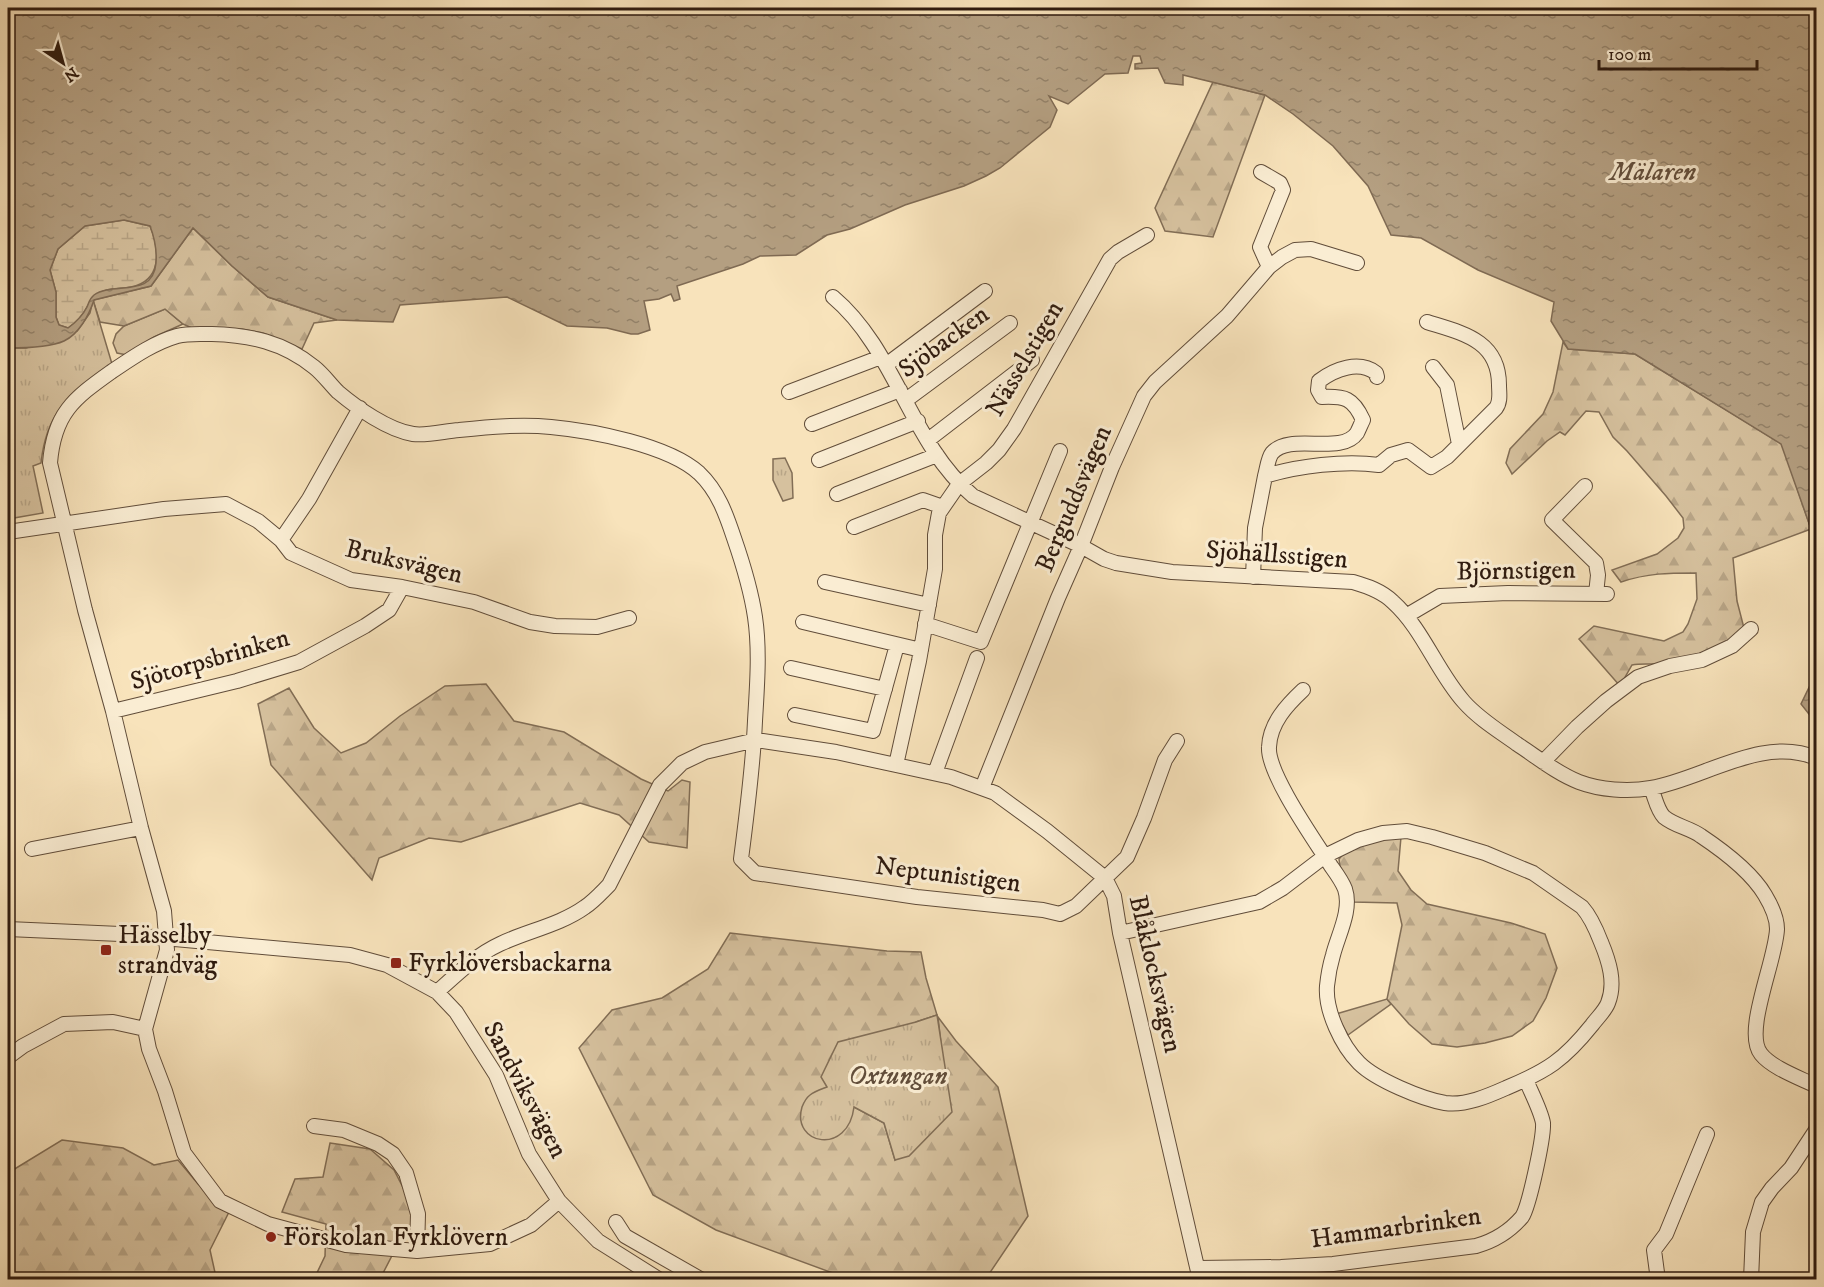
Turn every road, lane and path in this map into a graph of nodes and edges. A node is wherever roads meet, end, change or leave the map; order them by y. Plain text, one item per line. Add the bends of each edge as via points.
1 (1261, 172) dead end
2 (1147, 235) dead end
3 (1357, 263) dead end
4 (1269, 267) junction
5 (985, 291) dead end
6 (833, 297) dead end
7 (1427, 322) dead end
8 (1010, 323) dead end
9 (1032, 360) dead end
10 (884, 361) junction
11 (1433, 367) dead end
12 (1377, 378) dead end
13 (789, 392) dead end
14 (903, 395) junction
15 (360, 408) junction
16 (918, 422) junction
17 (812, 424) dead end
18 (928, 440) junction
19 (1459, 444) junction
20 (1060, 451) dead end
21 (937, 455) junction
22 (819, 460) dead end
23 (1265, 476) junction
24 (959, 484) junction
25 (1585, 486) dead end
26 (837, 494) dead end
27 (943, 507) junction
28 (65, 523) junction
29 (1031, 523) junction
30 (854, 527) dead end
31 (8, 532) edge
32 (281, 540) junction
33 (1081, 546) junction
34 (1253, 577) junction
35 (825, 582) dead end
36 (402, 587) junction
37 (929, 605) junction
38 (1406, 616) junction
39 (629, 618) dead end
40 (803, 622) dead end
41 (925, 624) junction
42 (1751, 628) dead end
43 (897, 645) junction
44 (921, 651) junction
45 (977, 658) dead end
46 (791, 668) dead end
47 (885, 689) junction
48 (1303, 690) dead end
49 (114, 711) junction
50 (795, 715) dead end
51 (756, 740) junction
52 (1177, 741) dead end
53 (1816, 759) edge
54 (1543, 762) junction
55 (896, 765) junction
56 (935, 773) junction
57 (982, 788) junction
58 (1651, 788) junction
59 (141, 828) junction
60 (32, 849) dead end
61 (1325, 856) junction
62 (1104, 878) junction
63 (8, 929) edge
64 (1120, 933) junction
65 (167, 940) junction
66 (437, 992) junction
67 (145, 1029) junction
68 (8, 1057) edge
69 (1526, 1080) junction
70 (1816, 1086) edge
71 (314, 1126) dead end
72 (1816, 1130) edge
73 (1707, 1134) dead end
74 (559, 1202) junction
75 (616, 1222) dead end
76 (417, 1251) junction
77 (1199, 1274) edge
78 (660, 1280) edge
79 (702, 1280) edge
80 (1658, 1280) edge
81 (1752, 1280) edge

1 - 4 street via 1280,183 1283,190 1260,247
2 - 24 street, Nässelstigen via 1110,259 1009,436 986,463
3 - 4 street, Berguddsvägen via 1311,249 1295,250
4 - 33 street, Berguddsvägen via 1227,316 1144,396
5 - 10 street, Sjöbacken
6 - 10 street, Sjöbacken via 850,311
7 - 19 street via 1470,336 1491,354 1497,365 1499,403
8 - 14 street, Sjöbacken
9 - 18 street
10 - 13 street, Sjöbacken
10 - 14 street, Sjöbacken
11 - 19 street via 1447,385
12 - 23 street via 1370,368 1356,366 1331,372 1319,381 1322,397 1347,399 1357,406 1363,420 1356,435 1327,444 1284,445 1271,454
14 - 16 street, Sjöbacken
14 - 17 street, Sjöbacken
15 - 28 street via 315,367 271,343 250,336 179,335 135,356 99,381 74,401 61,419 52,442 50,463
15 - 32 street
15 - 51 street via 388,426 414,434 495,426 551,427 607,436 662,452 698,473 715,491 726,513 755,617
16 - 18 street, Sjöbacken
16 - 22 street, Sjöbacken
18 - 21 street, Sjöbacken
19 - 23 street via 1431,467 1408,450 1391,455 1379,465 1359,462
20 - 29 street
21 - 24 street, Sjöbacken
21 - 26 street
23 - 34 street via 1255,528
24 - 27 street, Nässelstigen
24 - 29 street, Sjöbacken via 973,496
25 - 38 street, Björnstigen via 1552,520 1596,563 1601,594 1440,596
27 - 30 street via 923,500
27 - 37 street, Nässelstigen via 934,535 935,568
28 - 31 street, Bruksvägen
28 - 32 street, Bruksvägen via 226,504 258,521
28 - 49 street
29 - 33 street, Sjöbacken
29 - 41 street via 981,642
32 - 36 street, Bruksvägen via 291,554 351,580
33 - 34 street, Sjöhällsstigen via 1104,559 1135,567
33 - 57 street, Berguddsvägen
34 - 38 street, Sjöhällsstigen via 1353,582 1384,595
35 - 37 street
36 - 39 street, Bruksvägen via 474,602 530,622 555,626 597,627
36 - 49 street, Sjötorpsbrinken via 389,610 300,662
37 - 41 street, Nässelstigen
38 - 54 street, Sjöhällsstigen via 1463,701
40 - 43 street
41 - 44 street, Nässelstigen
42 - 54 street via 1732,646 1702,660 1638,676 1577,727
43 - 44 street
43 - 47 street
44 - 55 street, Nässelstigen
45 - 56 street
46 - 47 street
47 - 50 street via 873,731
48 - 61 street via 1284,709 1271,734 1269,750 1296,812
49 - 59 street
51 - 55 street, Blåklocksvägen
51 - 62 street, Neptunistigen via 741,859 755,873 1060,914 1076,906
51 - 66 street, Blåklocksvägen via 705,752 682,763 660,784 609,885 600,895 584,908 498,945
52 - 62 street, Neptunistigen via 1165,760 1127,857
53 - 58 street, Sjöhällsstigen via 1788,752 1765,752
54 - 58 street, Sjöhällsstigen via 1581,783
55 - 56 street, Blåklocksvägen
56 - 57 street, Blåklocksvägen
57 - 62 street, Blåklocksvägen via 995,793 1047,831
58 - 70 street via 1663,816 1700,835 1752,877 1766,896 1777,928 1774,955 1758,1012 1756,1047 1763,1057
59 - 60 street
59 - 65 street via 164,911
61 - 64 street via 1259,902
61 - 69 street via 1346,895 1327,987 1328,1002 1332,1020 1360,1065 1393,1085 1448,1104 1468,1102
61 - 69 street via 1358,840 1407,831 1485,853 1533,873 1589,914 1609,962 1608,1005 1561,1059
62 - 64 street, Blåklocksvägen via 1114,896
63 - 65 street, Sandviksvägen
64 - 77 street, Blåklocksvägen
65 - 66 street, Sandviksvägen via 350,956 387,965
65 - 67 street
66 - 74 street, Sandviksvägen via 456,1012 496,1075 529,1155
67 - 68 street via 112,1022 64,1024
67 - 76 street via 184,1153 220,1201 268,1224 346,1245
69 - 77 street, Hammarbrinken via 1543,1120 1543,1137 1523,1216 1490,1242 1333,1264
71 - 76 street via 344,1130 393,1154 406,1173 418,1214
72 - 81 street via 1762,1202 1753,1232
73 - 80 street via 1666,1234 1653,1250
74 - 76 street via 531,1225 490,1244
74 - 78 street, Sandviksvägen via 598,1241
75 - 79 street via 626,1236

